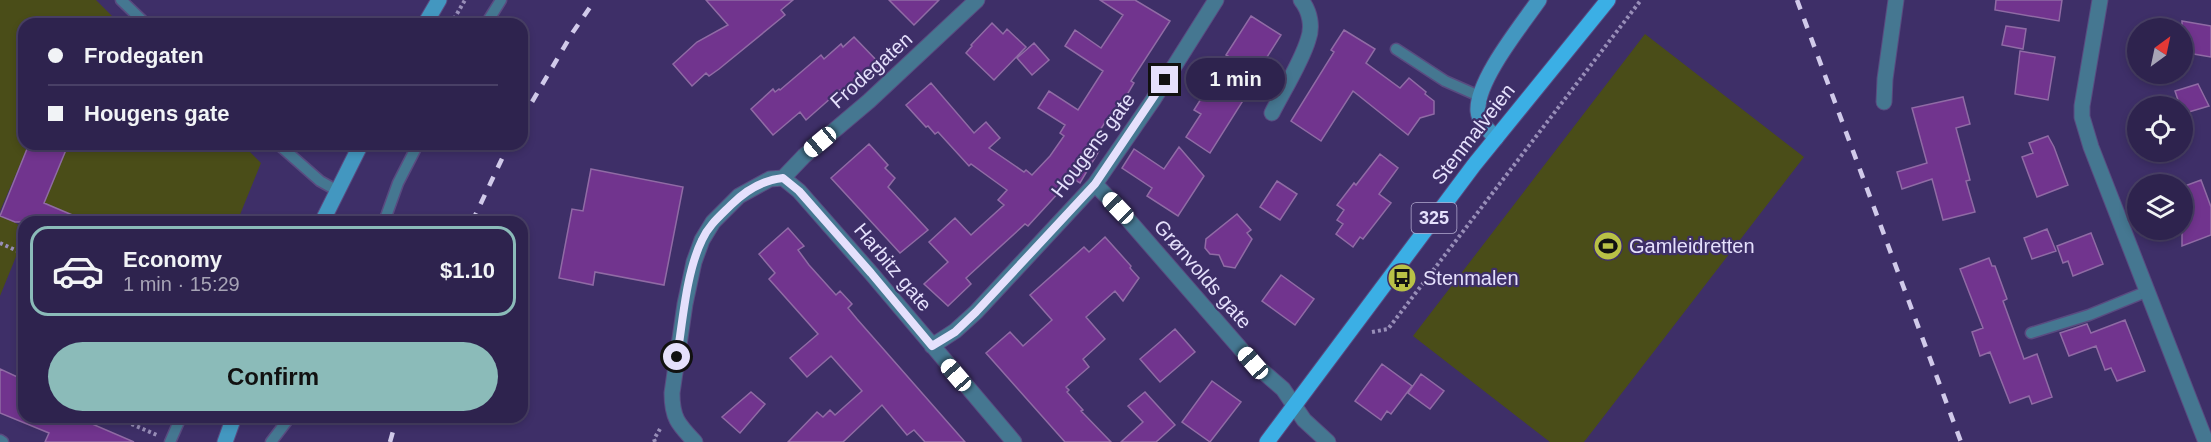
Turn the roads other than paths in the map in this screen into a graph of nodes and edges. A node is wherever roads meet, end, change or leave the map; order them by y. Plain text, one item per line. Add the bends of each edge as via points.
1 (121, 0) edge
2 (439, 0) edge
3 (501, 0) edge
4 (977, 0) edge
5 (1215, 0) edge
6 (1301, 0) edge
7 (1539, 0) edge
8 (1608, 0) edge
9 (1896, 0) edge
10 (2100, 0) edge
11 (140, 18) edge
12 (428, 18) edge
13 (490, 18) edge
14 (1396, 49) dead end
15 (1479, 96) junction
16 (1884, 102) dead end
17 (1272, 113) dead end
18 (1496, 138) junction
19 (285, 150) edge
20 (358, 150) edge
21 (415, 150) edge
22 (783, 178) junction
23 (1095, 184) junction
24 (336, 190) junction
25 (325, 216) edge
26 (386, 216) edge
27 (2148, 291) junction
28 (2031, 333) dead end
29 (932, 346) junction
30 (1294, 405) junction
31 (179, 423) edge
32 (232, 423) edge
33 (285, 423) edge
34 (171, 441) edge
35 (225, 442) edge
36 (271, 442) edge
37 (695, 442) edge
38 (1014, 442) edge
39 (1267, 442) edge
40 (1328, 442) edge
41 (2206, 442) edge

1 - 11 lane
2 - 12 main road
3 - 13 lane
4 - 22 street, Frodegaten
5 - 23 street, Hougens gate
6 - 17 street via 1311,24 1309,39
7 - 15 main road via 1487,77
8 - 18 main road, Stenmalveien / 325
9 - 16 street
10 - 27 street via 2082,117
14 - 15 lane via 1445,81
15 - 18 main road via 1478,113
18 - 30 main road, Stenmalveien / 325
19 - 24 lane
20 - 24 main road
21 - 26 lane
22 - 29 street, Harbitz gate via 799,191
22 - 37 street, Frodegaten via 770,179 740,196 713,222 694,262 672,407 676,422
23 - 29 street, Hougens gate via 976,312
23 - 30 street, Grønvolds gate
24 - 25 main road
27 - 28 lane
27 - 41 street
29 - 38 street, Harbitz gate
30 - 39 main road, Stenmalveien / 325
30 - 40 street, Grønvolds gate
31 - 34 lane
32 - 35 main road
33 - 36 lane

